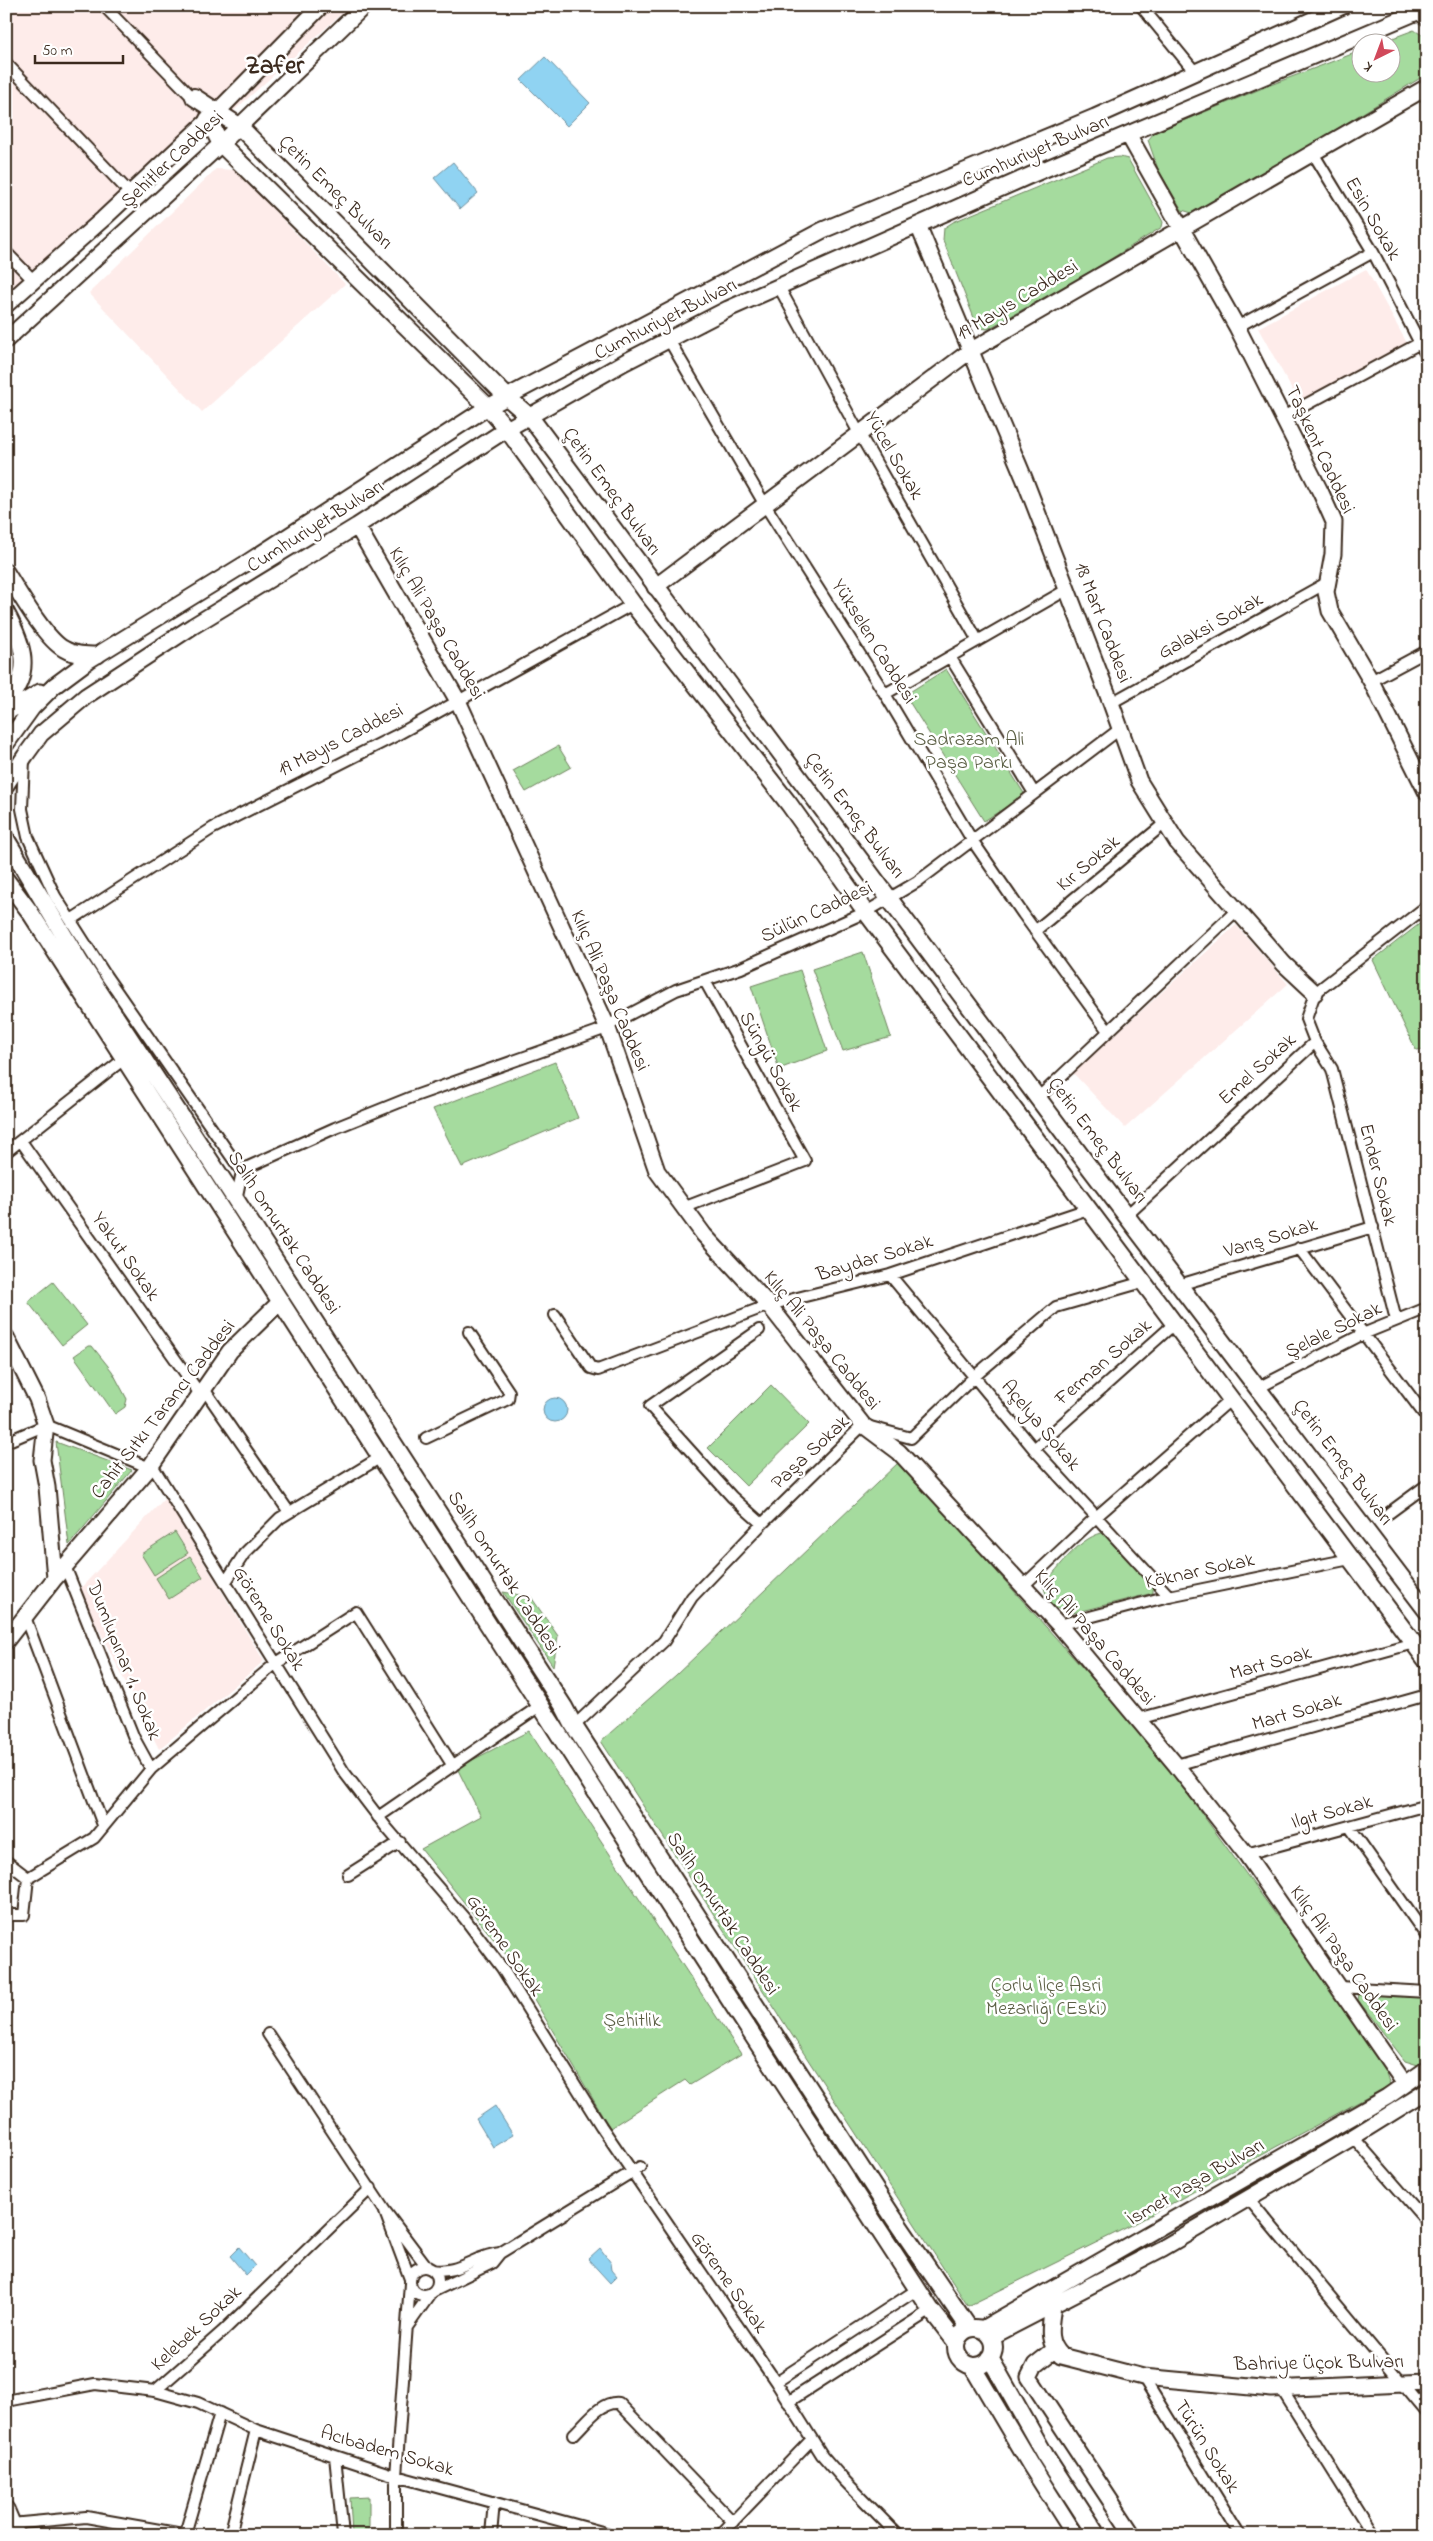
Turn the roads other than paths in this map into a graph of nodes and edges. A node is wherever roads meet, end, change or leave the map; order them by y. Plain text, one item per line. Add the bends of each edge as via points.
1 (104, 6) edge
2 (320, 6) edge
3 (364, 6) edge
4 (1141, 6) edge
5 (1343, 6) edge
6 (1422, 14) edge
7 (6, 63) edge
8 (1195, 72) junction
9 (1427, 87) edge
10 (194, 97) joint
11 (212, 115) junction
12 (239, 126) junction
13 (1128, 134) junction
14 (221, 144) junction
15 (1313, 153) junction
16 (130, 193) junction
17 (918, 225) junction
18 (1181, 228) junction
19 (6, 252) edge
20 (1373, 252) junction
21 (33, 280) junction
22 (779, 286) junction
23 (6, 305) edge
24 (1237, 327) junction
25 (6, 340) edge
26 (669, 340) junction
27 (1420, 343) junction
28 (970, 351) junction
29 (1427, 357) edge
30 (507, 397) junction
31 (488, 408) junction
32 (530, 417) junction
33 (1283, 417) junction
34 (507, 429) junction
35 (859, 433) junction
36 (765, 505) junction
37 (357, 526) junction
38 (6, 572) edge
39 (1328, 582) junction
40 (655, 587) junction
41 (1068, 589) junction
42 (633, 604) junction
43 (6, 612) edge
44 (978, 641) junction
45 (1427, 651) edge
46 (93, 657) junction
47 (950, 657) junction
48 (1371, 681) junction
49 (885, 694) junction
50 (458, 701) junction
51 (6, 702) edge
52 (1111, 703) junction
53 (6, 713) edge
54 (1120, 729) junction
55 (6, 744) edge
56 (24, 756) junction
57 (6, 785) edge
58 (1034, 793) junction
59 (1427, 793) edge
60 (1165, 823) junction
61 (6, 838) edge
62 (972, 840) junction
63 (9, 886) edge
64 (889, 898) junction
65 (1427, 906) edge
66 (1237, 910) junction
67 (866, 912) junction
68 (72, 920) junction
69 (1035, 931) junction
70 (705, 981) junction
71 (1315, 993) junction
72 (607, 1027) junction
73 (1108, 1031) junction
74 (1315, 1042) junction
75 (125, 1058) junction
76 (1038, 1098) junction
77 (21, 1141) junction
78 (6, 1152) edge
79 (242, 1172) junction
80 (236, 1200) junction
81 (684, 1208) junction
82 (1088, 1209) junction
83 (1126, 1216) junction
84 (1373, 1228) junction
85 (1299, 1248) junction
86 (890, 1275) junction
87 (1143, 1282) junction
88 (1179, 1285) junction
89 (282, 1301) junction
90 (769, 1306) junction
91 (1427, 1308) edge
92 (555, 1314) dead end
93 (1396, 1320) junction
94 (1174, 1324) junction
95 (758, 1330) dead end
96 (469, 1332) dead end
97 (1363, 1334) junction
98 (6, 1337) edge
99 (975, 1376) junction
100 (1258, 1388) junction
101 (202, 1391) junction
102 (1230, 1400) junction
103 (1427, 1418) edge
104 (46, 1425) junction
105 (863, 1425) junction
106 (426, 1438) dead end
107 (6, 1442) edge
108 (1034, 1449) junction
109 (381, 1456) junction
110 (150, 1467) junction
111 (1427, 1485) edge
112 (289, 1512) junction
113 (1389, 1513) dead end
114 (1096, 1517) junction
115 (762, 1524) junction
116 (1350, 1559) junction
117 (65, 1566) junction
118 (55, 1578) junction
119 (225, 1583) junction
120 (1022, 1586) junction
121 (1169, 1596) junction
122 (1427, 1611) edge
123 (25, 1617) junction
124 (1059, 1625) junction
125 (6, 1641) edge
126 (1414, 1644) junction
127 (1427, 1661) edge
128 (275, 1664) junction
129 (1427, 1695) edge
130 (542, 1705) junction
131 (1138, 1719) junction
132 (574, 1726) junction
133 (1176, 1765) junction
134 (453, 1766) junction
135 (151, 1770) junction
136 (1427, 1805) edge
137 (378, 1817) junction
138 (103, 1825) junction
139 (1349, 1826) junction
140 (400, 1842) junction
141 (1246, 1854) junction
142 (6, 1861) edge
143 (348, 1875) dead end
144 (28, 1878) junction
145 (6, 1915) edge
146 (1423, 1923) edge
147 (1427, 1937) edge
148 (1339, 1986) junction
149 (1427, 1992) edge
150 (268, 2034) dead end
151 (1427, 2069) edge
152 (1405, 2084) junction
153 (1427, 2091) edge
154 (1353, 2137) junction
155 (636, 2169) junction
156 (371, 2188) junction
157 (1248, 2198) junction
158 (385, 2211) junction
159 (1425, 2218) edge
160 (500, 2252) junction
161 (430, 2269) junction
162 (410, 2281) junction
163 (918, 2289) junction
164 (432, 2292) junction
165 (1054, 2305) junction
166 (931, 2310) junction
167 (405, 2330) junction
168 (981, 2331) junction
169 (956, 2342) junction
170 (1054, 2350) junction
171 (990, 2358) junction
172 (972, 2366) junction
173 (1143, 2377) junction
174 (776, 2382) junction
175 (1427, 2382) edge
176 (1401, 2383) junction
177 (1281, 2388) junction
178 (156, 2391) junction
179 (6, 2401) edge
180 (788, 2402) junction
181 (220, 2413) junction
182 (1427, 2413) edge
183 (256, 2430) junction
184 (573, 2435) dead end
185 (812, 2439) junction
186 (335, 2456) junction
187 (396, 2476) junction
188 (494, 2502) junction
189 (6, 2509) edge
190 (732, 2522) junction
191 (14, 2529) edge
192 (579, 2530) edge
193 (183, 2534) edge
194 (230, 2535) edge
195 (344, 2535) edge
196 (396, 2535) edge
197 (491, 2535) edge
198 (613, 2535) edge
199 (720, 2535) edge
200 (898, 2535) edge
201 (1075, 2535) edge
202 (1097, 2535) edge
203 (1133, 2535) edge
204 (1240, 2535) edge
205 (1373, 2535) edge

1 - 10 street
2 - 11 street, Şehitler Caddesi
3 - 12 street, Şehitler Caddesi
4 - 8 street
5 - 8 street, Cumhuriyet Bulvarı
6 - 13 street, Cumhuriyet Bulvarı
7 - 16 street
8 - 30 street, Cumhuriyet Bulvarı via 977,168 823,230
9 - 15 street, 19 Mayıs Caddesi
10 - 11 main road, Çetin Emeç Bulvarı
11 - 12 main road, Çetin Emeç Bulvarı
11 - 14 main road
11 - 16 street, Şehitler Caddesi
12 - 14 street, Şehitler Caddesi
12 - 30 main road, Çetin Emeç Bulvarı
13 - 17 street, Cumhuriyet Bulvarı
13 - 18 street, Taşkent Caddesi
14 - 25 street, Şehitler Caddesi
14 - 31 main road
15 - 18 street, 19 Mayıs Caddesi
15 - 20 street, Esin Sokak
16 - 21 street, Şehitler Caddesi
17 - 22 street, Cumhuriyet Bulvarı
17 - 28 street, 18 Mart Caddesi
18 - 24 street, Taşkent Caddesi
18 - 28 street, 19 Mayıs Caddesi
19 - 21 street
20 - 24 street
20 - 27 street, Esin Sokak
21 - 23 street, Şehitler Caddesi
22 - 26 street, Cumhuriyet Bulvarı
22 - 35 street, Yücel Sokak
24 - 33 street, Taşkent Caddesi
26 - 32 street, Cumhuriyet Bulvarı
26 - 36 street, Yükselen Caddesi
27 - 29 street, Esin Sokak
27 - 33 street
28 - 35 street, 19 Mayıs Caddesi
28 - 41 street, 18 Mart Caddesi
30 - 31 street, Cumhuriyet Bulvarı
30 - 32 main road, Çetin Emeç Bulvarı
31 - 34 main road
31 - 46 street, Cumhuriyet Bulvarı
32 - 34 street, Cumhuriyet Bulvarı
32 - 40 main road, Çetin Emeç Bulvarı
33 - 39 street, Taşkent Caddesi via 1334,522
34 - 37 street, Cumhuriyet Bulvarı
34 - 42 main road
35 - 36 street, 19 Mayıs Caddesi
35 - 44 street, Yücel Sokak
36 - 40 street, 19 Mayıs Caddesi
36 - 49 street, Yükselen Caddesi
37 - 50 street, Kılıç Ali Paşa Caddesi
37 - 56 street, Cumhuriyet Bulvarı via 86,696 42,734
38 - 46 street via 52,639 64,649
39 - 48 street, Taşkent Caddesi via 1326,592 1330,611
39 - 52 street, Galaksi Sokak
40 - 64 main road, Çetin Emeç Bulvarı
41 - 44 street
41 - 52 street, 18 Mart Caddesi
42 - 50 street, 19 Mayıs Caddesi
42 - 67 main road via 789,804
43 - 51 street via 24,651 21,679
44 - 47 street
45 - 48 street
46 - 53 street
46 - 55 street, Cumhuriyet Bulvarı via 54,686 32,708
47 - 49 street
47 - 58 street
48 - 59 street, Taşkent Caddesi
49 - 62 street, Yükselen Caddesi
50 - 68 street, 19 Mayıs Caddesi via 213,828
50 - 72 street, Kılıç Ali Paşa Caddesi
52 - 54 street, 18 Mart Caddesi
54 - 58 street, Sülün Caddesi
54 - 60 street, 18 Mart Caddesi via 1139,782
56 - 57 street, Cumhuriyet Bulvarı
56 - 68 street via 22,809 28,836 48,882
58 - 62 street, Sülün Caddesi
60 - 66 street, 18 Mart Caddesi via 1177,842
60 - 69 street, Kır Sokak
61 - 80 main road, Salih Omurtak Caddesi via 81,964
62 - 64 street, Sülün Caddesi via 917,882
62 - 69 street, Yükselen Caddesi
63 - 75 main road, Salih Omurtak Caddesi via 30,912
64 - 67 street, Sülün Caddesi
64 - 76 main road, Çetin Emeç Bulvarı
65 - 71 street
66 - 71 street, 18 Mart Caddesi via 1284,964
66 - 73 street
67 - 70 street, Sülün Caddesi
67 - 82 main road
68 - 79 street via 106,976
69 - 73 street, Yükselen Caddesi
70 - 72 street, Sülün Caddesi via 676,990
70 - 81 street, Süngü Sokak via 805,1161
71 - 74 street, Emel Sokak via 1306,1019
72 - 79 street, Sülün Caddesi via 412,1097 299,1144
72 - 81 street, Kılıç Ali Paşa Caddesi via 657,1171
73 - 76 street
74 - 83 street, Emel Sokak
74 - 84 street, Ender Sokak via 1332,1069
75 - 77 street
75 - 89 main road, Salih Omurtak Caddesi
76 - 83 main road, Çetin Emeç Bulvarı
77 - 78 street
77 - 101 street, Yakut Sokak
79 - 80 street
80 - 132 main road, Salih Omurtak Caddesi
81 - 90 street, Kılıç Ali Paşa Caddesi via 704,1236
82 - 86 street, Baydar Sokak
82 - 87 main road
83 - 88 main road, Çetin Emeç Bulvarı
84 - 85 street, Varış Sokak
84 - 93 street, Ender Sokak
85 - 88 street, Varış Sokak
85 - 97 street
86 - 90 street, Baydar Sokak
86 - 99 street, Açelya Sokak
87 - 94 main road
87 - 99 street, Paşa Sokak via 1056,1307
88 - 100 main road, Çetin Emeç Bulvarı
89 - 101 street, Cahit Sıtkı Tarancı Caddesi via 230,1351
89 - 109 main road, Salih Omurtak Caddesi
90 - 92 street, Baydar Sokak via 598,1370 591,1368
90 - 105 street, Kılıç Ali Paşa Caddesi
91 - 93 street, Şelale Sokak
93 - 97 street, Şelale Sokak
94 - 102 main road
94 - 108 street, Ferman Sokak
95 - 115 street via 650,1406
96 - 106 street via 509,1392 508,1400
97 - 100 street, Şelale Sokak
97 - 103 street
98 - 104 street via 37,1398
99 - 105 street, Paşa Sokak via 911,1438
99 - 108 street, Açelya Sokak
100 - 122 main road, Çetin Emeç Bulvarı
101 - 110 street, Cahit Sıtkı Tarancı Caddesi
101 - 112 street, Yakut Sokak
102 - 114 street
102 - 116 main road
104 - 107 street
104 - 110 street, Göreme Sokak
104 - 118 street via 42,1460
105 - 115 street, Paşa Sokak
105 - 120 street, Kılıç Ali Paşa Caddesi via 900,1452
108 - 114 street, Açelya Sokak
109 - 112 street
109 - 130 main road, Salih Omurtak Caddesi
110 - 117 street, Cahit Sıtkı Tarancı Caddesi
110 - 119 street, Göreme Sokak via 165,1484
111 - 113 street
112 - 119 street via 244,1554
114 - 120 street
114 - 121 street, Açelya Sokak
115 - 132 street, Paşa Sokak via 692,1597 664,1641
116 - 121 street, Köknar Sokak
116 - 126 main road
117 - 118 street, Cahit Sıtkı Tarancı Caddesi
117 - 135 street, Dumlupınar 1. Sokak via 134,1738
118 - 123 street, Cahit Sıtkı Tarancı Caddesi
119 - 128 street, Göreme Sokak
120 - 124 street, Kılıç Ali Paşa Caddesi
121 - 124 street, Köknar Sokak
123 - 125 street, Cahit Sıtkı Tarancı Caddesi
123 - 138 street
124 - 131 street, Kılıç Ali Paşa Caddesi
126 - 127 main road
126 - 131 street, Mart Soak
128 - 134 street, Dumlupınar 1. Sokak via 356,1612
128 - 135 street, Dumlupınar 1. Sokak
128 - 137 street, Göreme Sokak via 344,1772
129 - 133 street, Mart Sokak
130 - 134 street
130 - 163 main road, Salih Omurtak Caddesi via 736,2011
131 - 133 street, Kılıç Ali Paşa Caddesi
132 - 168 main road, Salih Omurtak Caddesi via 893,2217
133 - 141 street, Kılıç Ali Paşa Caddesi
134 - 137 street
135 - 138 street, Dumlupınar 1. Sokak
136 - 139 street, Ilgıt Sokak
137 - 140 street, Göreme Sokak
138 - 144 street, Dumlupınar 1. Sokak via 94,1838
139 - 141 street, Ilgıt Sokak
139 - 146 street
140 - 143 street
140 - 155 street, Göreme Sokak via 460,1912 502,1968
141 - 148 street, Kılıç Ali Paşa Caddesi
142 - 144 street
144 - 145 street via 24,1915
146 - 147 street
148 - 149 street
148 - 152 street, Kılıç Ali Paşa Caddesi
150 - 156 street
151 - 152 street, İsmet Paşa Bulvarı
152 - 168 street, İsmet Paşa Bulvarı
153 - 154 street, İsmet Paşa Bulvarı
154 - 157 street, İsmet Paşa Bulvarı
154 - 159 street
155 - 160 street
155 - 174 street, Göreme Sokak
156 - 158 street
156 - 178 street, Kelebek Sokak
157 - 165 street, İsmet Paşa Bulvarı via 1163,2248
157 - 176 street
158 - 161 street
158 - 162 street
160 - 161 street via 485,2254 465,2266 450,2270
160 - 164 street via 492,2264
161 - 162 street via 418,2268
161 - 164 street via 437,2278
162 - 164 street via 418,2294
162 - 167 street
163 - 166 main road, Salih Omurtak Caddesi
163 - 174 street
164 - 167 street
165 - 168 street, İsmet Paşa Bulvarı
165 - 170 street via 1050,2340
166 - 169 main road, Salih Omurtak Caddesi
166 - 180 street
167 - 187 street
168 - 169 main road via 959,2336
168 - 171 main road via 994,2349
169 - 172 main road via 957,2355
170 - 173 street, Bahriye Üçok Bulvarı via 1061,2356
170 - 203 street via 1035,2365 1029,2377
171 - 172 main road via 984,2364
171 - 202 main road via 1045,2455
172 - 201 main road
173 - 177 street, Bahriye Üçok Bulvarı
173 - 204 street, Türün Sokak
174 - 180 street, Göreme Sokak
175 - 176 street, Bahriye Üçok Bulvarı
176 - 177 street, Bahriye Üçok Bulvarı
176 - 182 street
177 - 205 street
178 - 179 street, Kelebek Sokak via 95,2384
178 - 181 street, Acıbadem Sokak
180 - 185 street, Göreme Sokak
181 - 183 street, Acıbadem Sokak
181 - 193 street
183 - 186 street, Acıbadem Sokak
183 - 194 street
184 - 190 street via 603,2406 618,2403
185 - 190 street
185 - 200 street, Göreme Sokak via 843,2480
186 - 187 street, Acıbadem Sokak
186 - 195 street
187 - 188 street, Acıbadem Sokak
187 - 196 street
188 - 192 street, Acıbadem Sokak
188 - 197 street
189 - 191 street
190 - 199 street
191 - 193 street via 86,2517
192 - 198 street, Acıbadem Sokak

